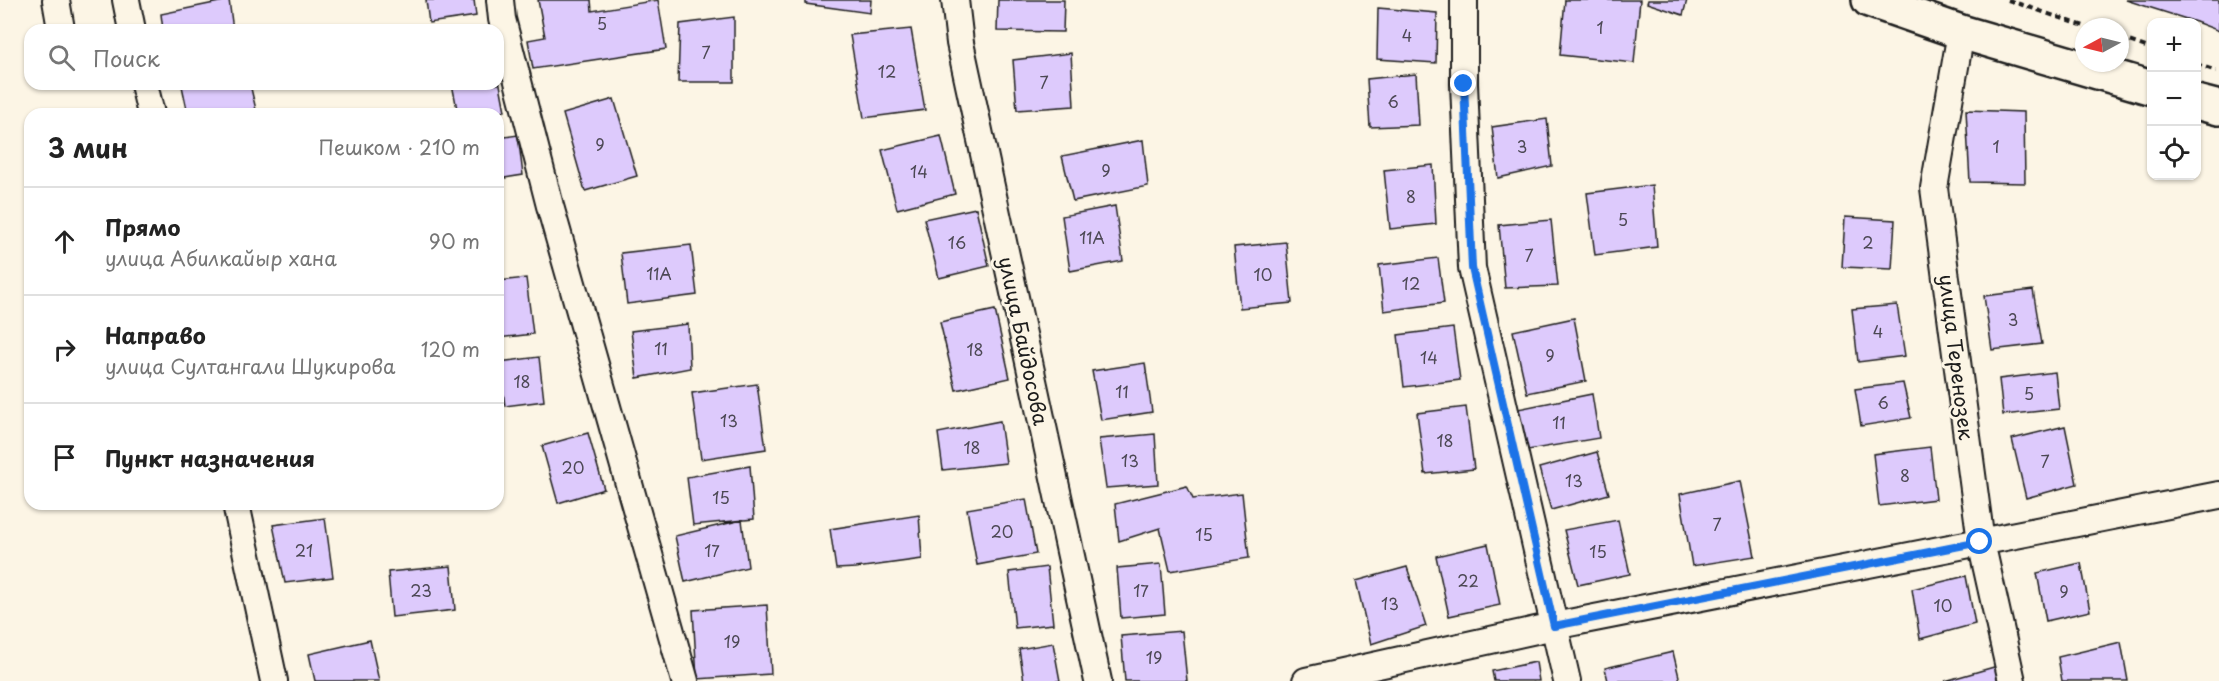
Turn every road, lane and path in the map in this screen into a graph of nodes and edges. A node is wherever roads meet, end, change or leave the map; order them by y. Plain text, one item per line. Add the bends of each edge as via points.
1 (56, 0) edge
2 (126, 0) edge
3 (500, 0) edge
4 (955, 0) edge
5 (1464, 0) edge
6 (1869, 0) edge
7 (2008, 0) edge
8 (2075, 23) edge
9 (60, 24) edge
10 (131, 24) edge
11 (503, 24) edge
12 (504, 27) edge
13 (1961, 32) junction
14 (2129, 41) edge
15 (2147, 48) edge
16 (2201, 66) edge
17 (2219, 72) edge
18 (2147, 87) edge
19 (145, 90) edge
20 (2201, 103) edge
21 (149, 108) edge
22 (2219, 108) edge
23 (2219, 495) edge
24 (237, 510) edge
25 (1980, 542) junction
26 (1554, 626) junction
27 (274, 681) edge
28 (685, 681) edge
29 (1098, 681) edge
30 (1306, 681) edge
31 (1567, 681) edge
32 (2012, 681) edge

1 - 9 street
2 - 10 street
3 - 11 street
4 - 29 street, улица Байдосова via 962,54
5 - 26 street via 1472,268
6 - 13 street
7 - 8 path
12 - 28 street via 550,206
13 - 18 street
13 - 25 street, улица Теренозек via 1934,188
14 - 15 path
16 - 17 path
19 - 21 street
20 - 22 street
23 - 25 street
24 - 27 street
25 - 26 street
25 - 32 street, улица Теренозек
26 - 30 street
26 - 31 street

